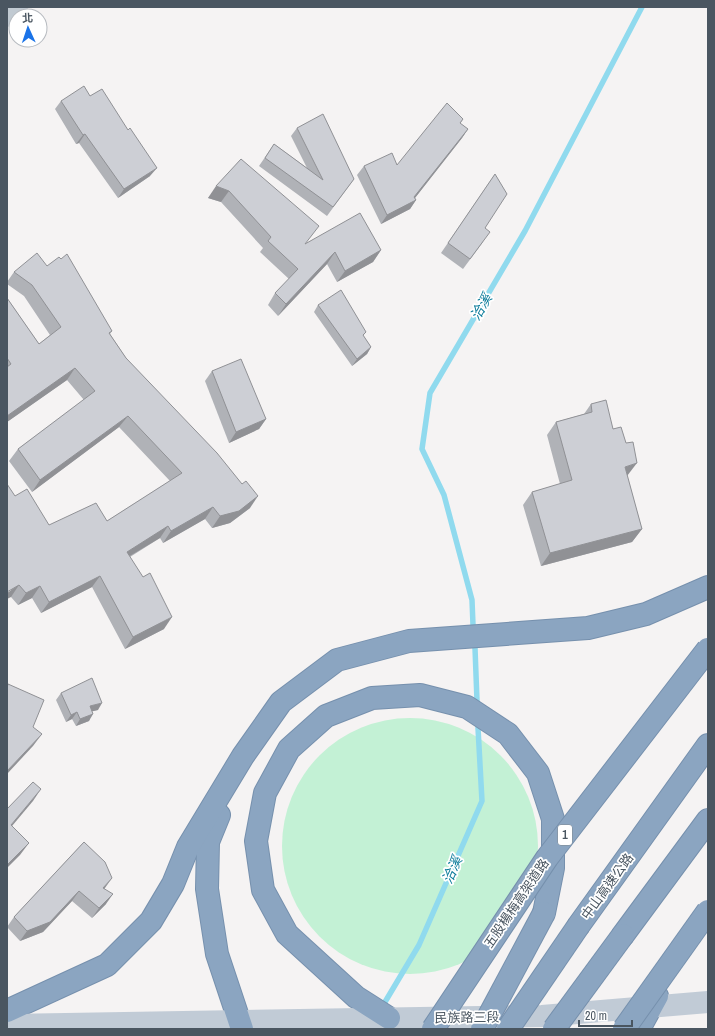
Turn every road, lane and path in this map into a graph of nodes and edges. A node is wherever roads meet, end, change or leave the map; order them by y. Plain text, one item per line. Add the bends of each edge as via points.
1 (17, 7) edge
2 (7, 16) edge
3 (708, 587) edge
4 (708, 649) edge
5 (708, 745) edge
6 (243, 756) junction
7 (708, 820) edge
8 (708, 912) edge
9 (708, 921) edge
10 (708, 1002) edge
11 (649, 1008) junction
12 (7, 1011) edge
13 (389, 1018) junction
14 (548, 1023) edge
15 (7, 1025) edge
16 (240, 1025) edge
17 (433, 1029) edge
18 (482, 1029) edge
19 (508, 1029) edge
20 (624, 1029) edge
21 (639, 1029) edge

1 - 2 street
3 - 6 highway via 646,614 588,628 409,641 337,660 281,702
4 - 17 highway, 五股楊梅高架道路 / 1, bridge via 547,858
5 - 19 highway, 中山高速公路, bridge
6 - 12 highway via 188,848 173,884 151,921 107,965
6 - 16 highway via 208,842 207,889 217,954
7 - 14 highway, bridge via 623,935
8 - 20 highway, bridge
9 - 11 highway
10 - 11 main road, 民族路三段
11 - 14 main road, 民族路三段
11 - 21 highway
13 - 14 main road, 民族路三段
13 - 16 main road, 民族路三段
13 - 18 highway, bridge via 356,997 287,934 263,890 256,841 264,792 289,749 326,716 372,698 420,695 467,707 508,734 538,773 553,819 553,868 544,913
15 - 16 main road, 民族路三段

